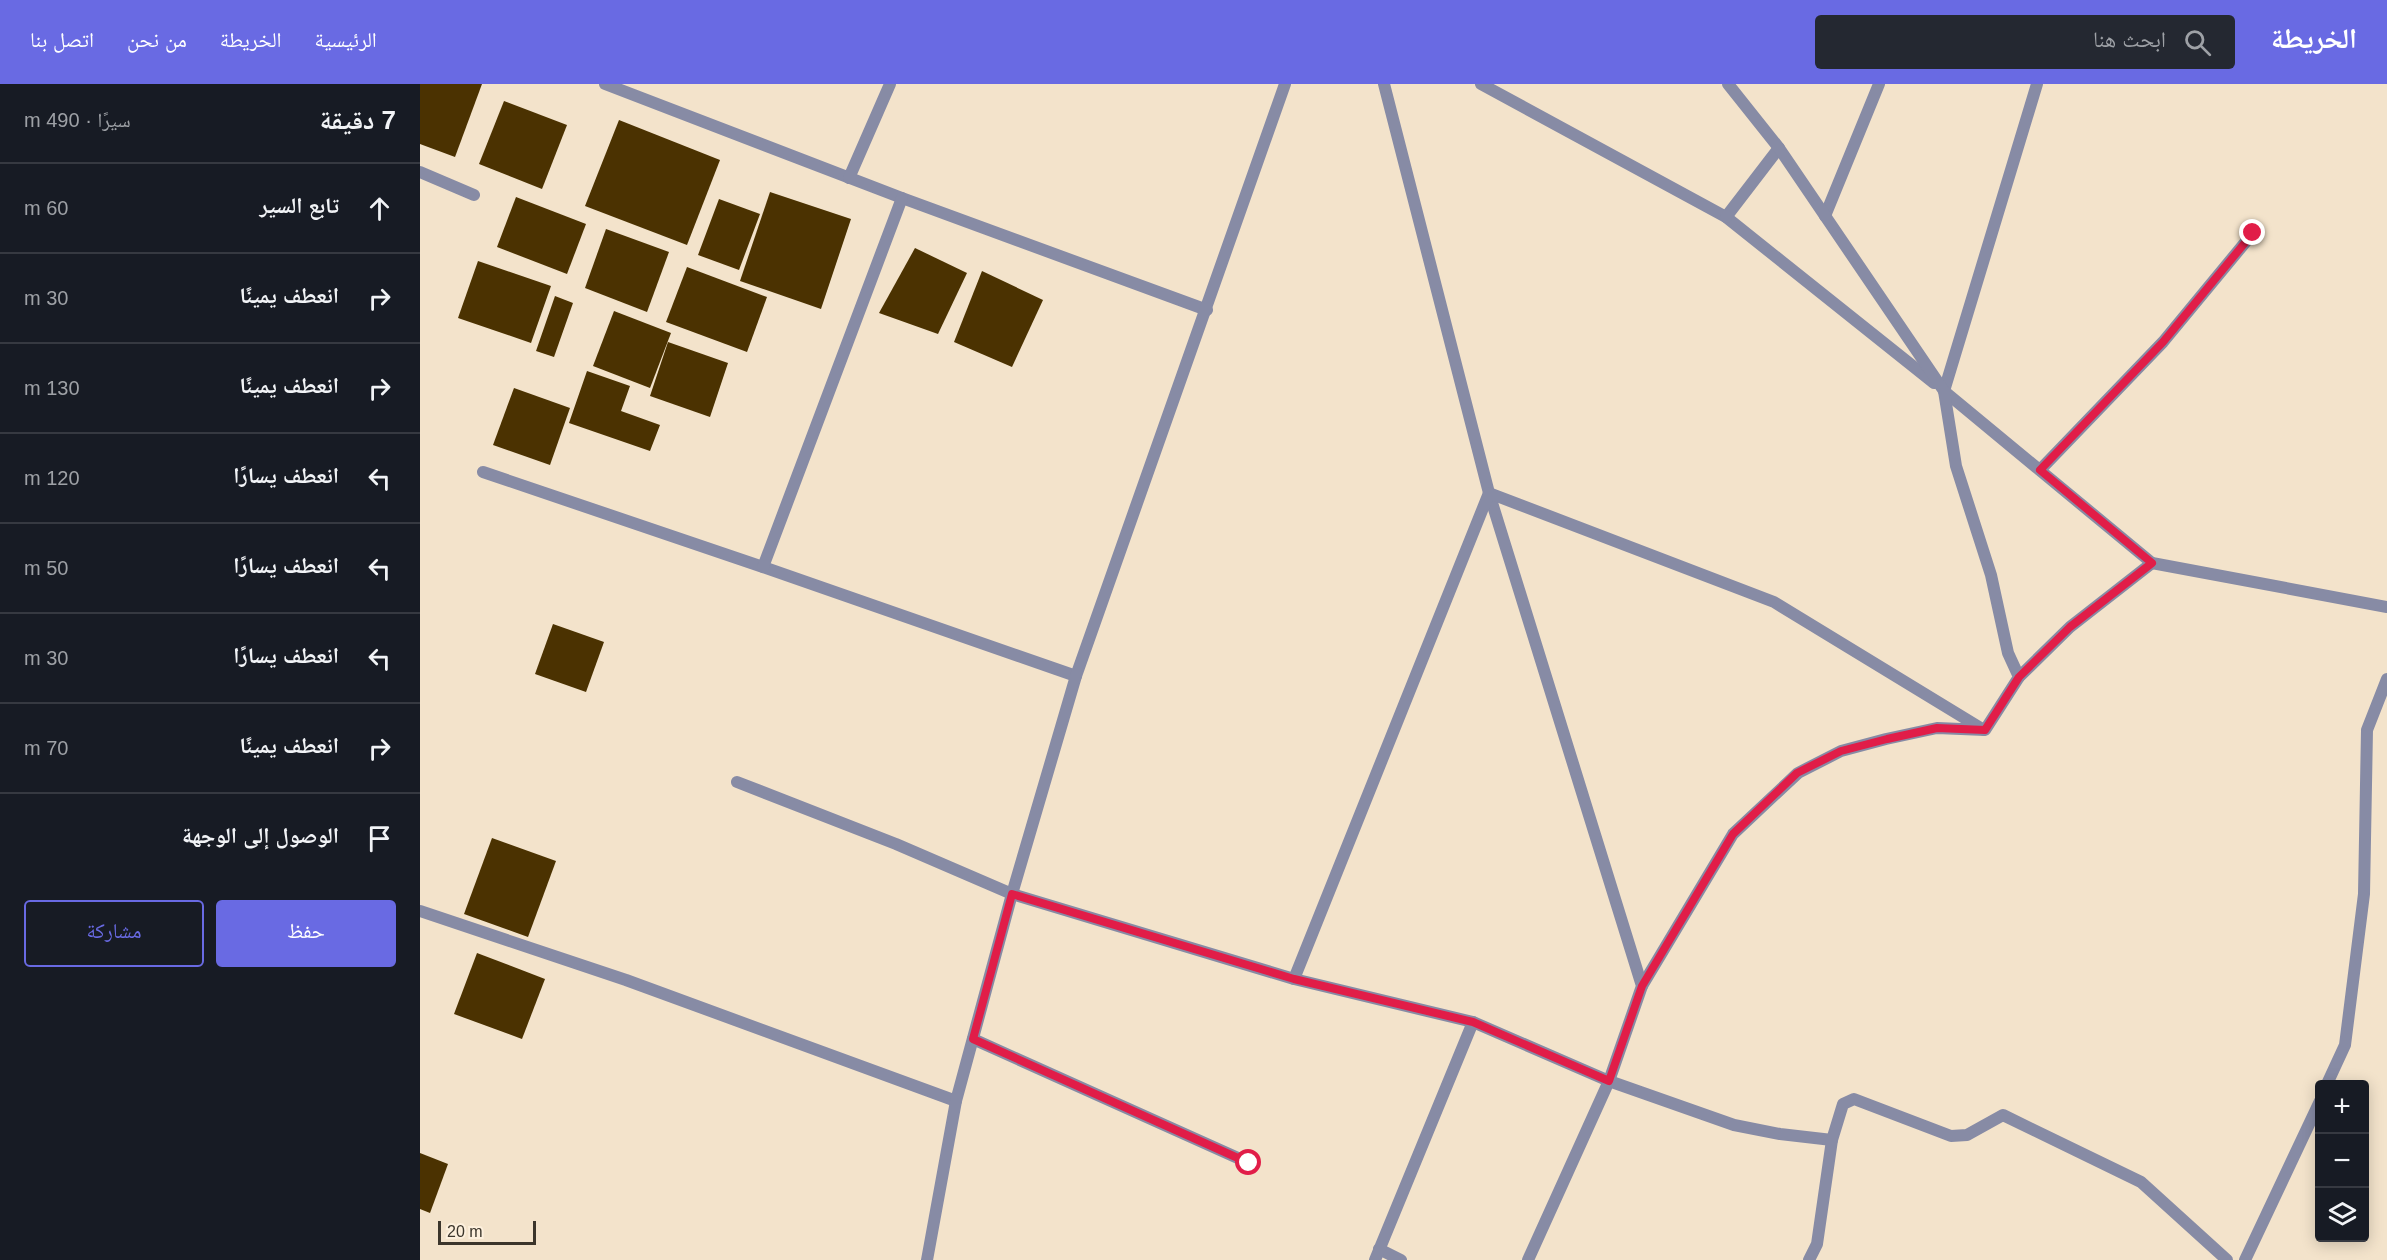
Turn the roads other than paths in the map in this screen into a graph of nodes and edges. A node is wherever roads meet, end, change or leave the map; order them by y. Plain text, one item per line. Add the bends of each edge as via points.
1 (605, 84) edge
2 (890, 84) edge
3 (1285, 84) edge
4 (1384, 84) edge
5 (1480, 84) edge
6 (1728, 84) edge
7 (1880, 84) edge
8 (2037, 84) edge
9 (1779, 148) junction
10 (420, 172) edge
11 (849, 178) junction
12 (474, 195) dead end
13 (902, 198) junction
14 (1825, 216) junction
15 (1726, 217) junction
16 (2253, 233) dead end
17 (1206, 310) junction
18 (1944, 391) junction
19 (2040, 470) junction
20 (483, 472) dead end
21 (1489, 493) junction
22 (2152, 563) junction
23 (763, 567) junction
24 (2387, 607) edge
25 (1076, 676) junction
26 (2019, 677) junction
27 (2387, 679) edge
28 (1985, 730) junction
29 (736, 782) dead end
30 (1012, 894) junction
31 (420, 911) edge
32 (1294, 979) junction
33 (1642, 986) junction
34 (1473, 1022) junction
35 (973, 1039) junction
36 (2329, 1080) edge
37 (1609, 1081) junction
38 (956, 1101) junction
39 (2315, 1110) edge
40 (1832, 1140) junction
41 (1249, 1163) dead end
42 (1377, 1255) edge
43 (927, 1260) edge
44 (1401, 1260) edge
45 (1528, 1260) edge
46 (1809, 1260) edge
47 (2228, 1260) edge
48 (2245, 1260) edge

1 - 11 street
2 - 11 street
3 - 17 street
4 - 21 street
5 - 15 street
6 - 9 street
7 - 14 street
8 - 18 street
9 - 14 street
9 - 15 street
10 - 12 street
11 - 13 street
13 - 17 street
13 - 23 street
14 - 18 street
15 - 18 street
16 - 19 street via 2163,342
17 - 25 street
18 - 19 street
18 - 26 street via 1956,466 1991,575 2008,653
19 - 22 street
20 - 23 street
21 - 28 street via 1774,602
21 - 32 street
21 - 33 street
22 - 24 street
22 - 26 street via 2070,627
23 - 25 street
25 - 30 street
26 - 28 street
27 - 36 street via 2367,730 2364,894 2345,1046
28 - 33 street via 1937,728 1887,739 1841,751 1797,773 1733,834
29 - 30 street
30 - 32 street
30 - 35 street
31 - 38 street via 626,980
32 - 34 street
33 - 37 street
34 - 37 street
34 - 42 street
35 - 38 street
35 - 41 street
37 - 40 street via 1734,1125
37 - 45 street
38 - 43 street
39 - 48 street
40 - 46 street via 1817,1244
40 - 47 street via 1843,1104 1854,1099 1951,1136 1967,1135 2003,1115 2141,1182
42 - 44 street

